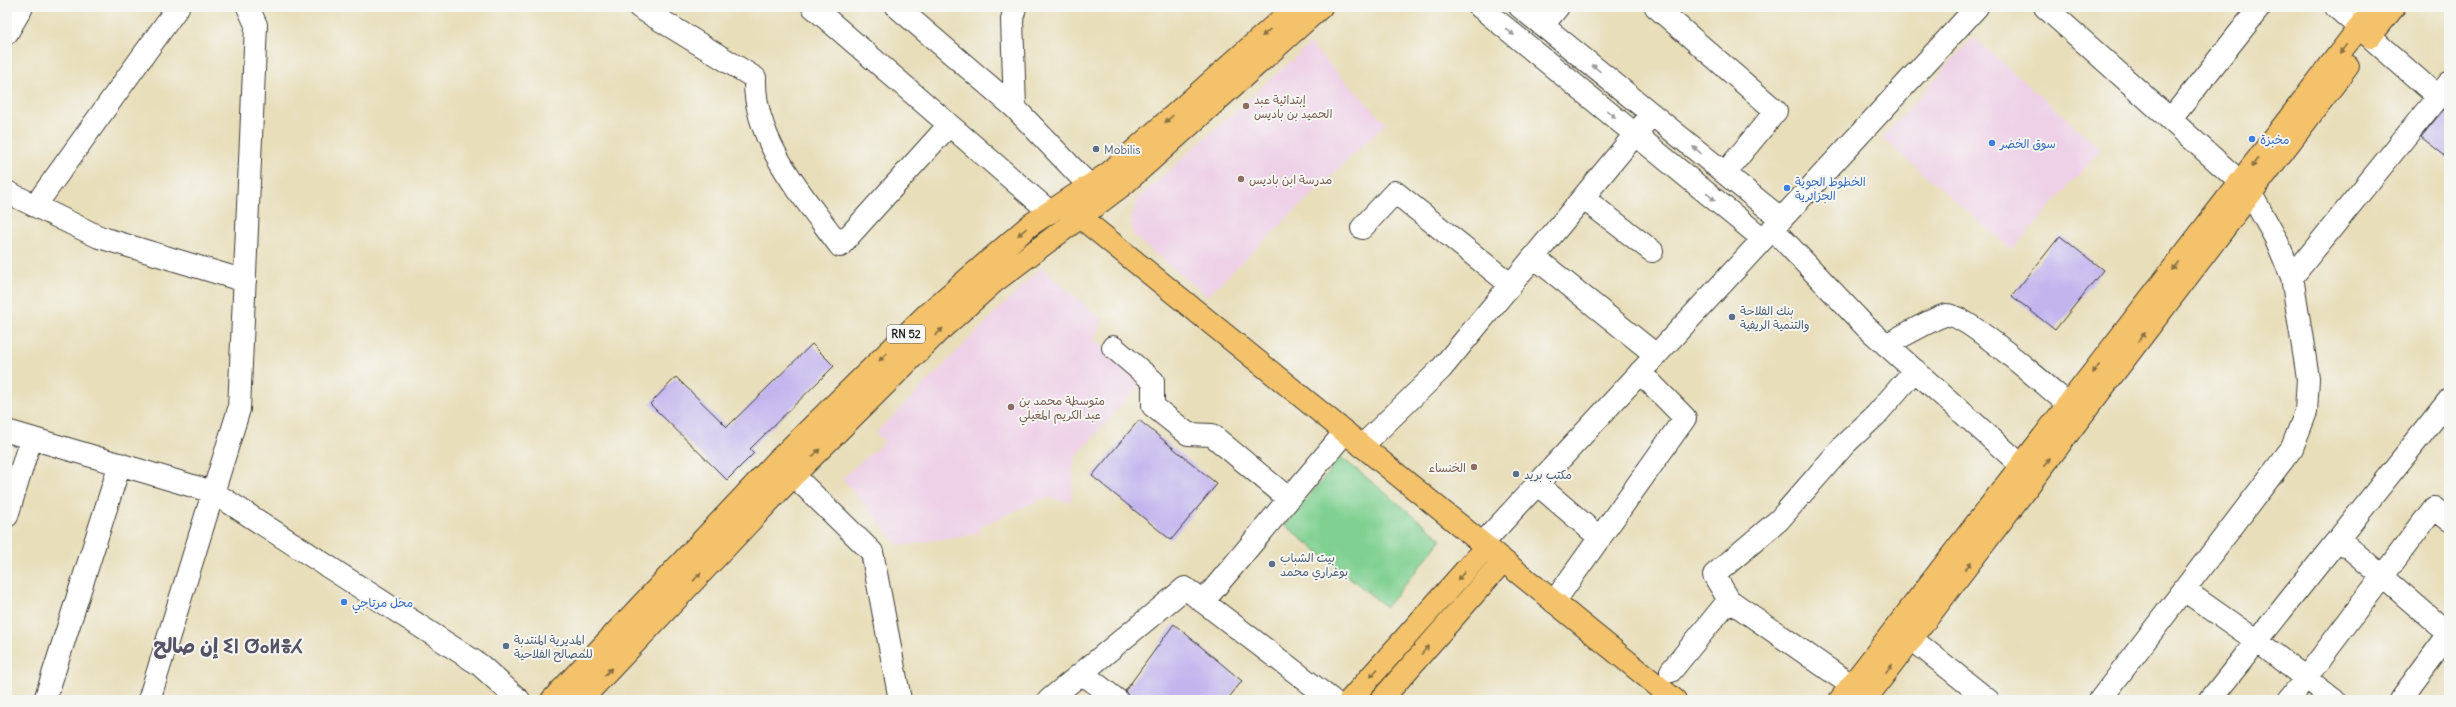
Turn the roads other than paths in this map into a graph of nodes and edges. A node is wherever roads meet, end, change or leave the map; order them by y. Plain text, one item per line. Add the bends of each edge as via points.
1 (22, 7) edge
2 (178, 7) edge
3 (248, 7) edge
4 (813, 7) edge
5 (896, 7) edge
6 (1015, 7) edge
7 (1295, 7) edge
8 (1321, 7) edge
9 (1480, 7) edge
10 (1520, 7) edge
11 (1558, 7) edge
12 (1656, 7) edge
13 (1977, 7) edge
14 (2046, 7) edge
15 (2260, 7) edge
16 (2336, 7) edge
17 (2375, 7) edge
18 (2394, 7) edge
19 (645, 9) edge
20 (1543, 25) junction
21 (2365, 32) junction
22 (7, 33) edge
23 (2443, 90) edge
24 (1015, 108) junction
25 (1652, 114) junction
26 (2171, 120) junction
27 (950, 125) junction
28 (1636, 134) junction
29 (1725, 173) junction
30 (2246, 188) junction
31 (7, 192) edge
32 (1097, 192) junction
33 (1583, 198) junction
34 (35, 206) junction
35 (1064, 210) junction
36 (1362, 228) dead end
37 (1772, 229) junction
38 (1652, 251) dead end
39 (1534, 257) junction
40 (2292, 277) junction
41 (244, 281) junction
42 (1511, 285) junction
43 (1886, 345) junction
44 (1113, 347) dead end
45 (1656, 355) junction
46 (1915, 370) junction
47 (1640, 372) junction
48 (2449, 400) edge
49 (2068, 404) junction
50 (7, 431) edge
51 (1345, 432) junction
52 (32, 438) junction
53 (1362, 446) junction
54 (778, 460) junction
55 (120, 464) junction
56 (2021, 465) junction
57 (794, 475) junction
58 (1537, 484) junction
59 (213, 492) junction
60 (1289, 499) junction
61 (7, 516) edge
62 (2449, 520) edge
63 (1600, 538) junction
64 (2339, 539) junction
65 (1484, 545) junction
66 (1503, 561) junction
67 (2382, 576) junction
68 (2184, 590) junction
69 (1729, 600) junction
70 (1203, 602) junction
71 (1554, 602) junction
72 (1904, 633) junction
73 (2449, 634) edge
74 (2257, 641) junction
75 (1671, 671) dead end
76 (1082, 673) junction
77 (2305, 678) junction
78 (1852, 695) edge
79 (45, 700) edge
80 (149, 700) edge
81 (519, 700) edge
82 (552, 700) edge
83 (581, 700) edge
84 (900, 700) edge
85 (1049, 700) edge
86 (1117, 700) edge
87 (1332, 700) edge
88 (1350, 700) edge
89 (1381, 700) edge
90 (1675, 700) edge
91 (1988, 700) edge
92 (2100, 700) edge
93 (2210, 700) edge
94 (2288, 700) edge
95 (2334, 700) edge
96 (2400, 700) edge

1 - 22 street
2 - 34 street
3 - 41 street via 256,25
4 - 27 street
5 - 24 street
6 - 24 street via 1012,20
7 -> 32 main road, RN 52 via 1109,173
8 - 32 main road, RN 52 via 1123,185
9 -> 28 street
10 - 20 street
11 - 20 street
12 - 29 street via 1776,112
13 - 37 street
14 - 26 street
15 - 26 street
16 - 21 street
17 - 21 main road
18 - 21 main road
19 - 27 street via 755,78 755,97 766,133 794,184 840,246
25 -> 20 street
21 - 23 street
21 - 30 main road
23 - 40 street
24 - 32 street
25 - 28 street
29 -> 25 street
26 - 30 street
27 - 35 street
28 - 33 street
28 -> 37 street
29 - 37 street
30 - 40 street via 2276,239
30 -> 49 main road
72 -> 30 main road
31 - 34 street
32 - 35 main road, RN 52
33 - 38 street
33 - 39 street
34 - 41 street via 99,237
35 - 51 main road
35 -> 54 main road, RN 52 via 1030,225 926,315
57 -> 35 main road, RN 52 via 939,331 994,282
36 - 42 street via 1395,192
37 - 43 street
37 - 45 street
39 - 42 street
39 - 45 street
40 - 68 street via 2308,378 2306,412 2292,448
41 - 59 street via 238,409
42 - 53 street via 1441,369
43 - 46 street
43 - 49 street via 1946,315 1959,317
44 - 60 street via 1153,381 1153,406 1188,434 1212,435
45 - 47 street
46 - 56 street
46 - 69 street via 1876,415 1845,444 1779,520 1714,575
47 - 58 street
47 - 63 street via 1685,418
48 - 64 street
49 - 56 main road
50 - 52 street
51 - 53 main road
51 - 60 street
52 - 55 street
52 - 61 street
53 - 65 main road
54 - 57 street
54 - 82 main road, RN 52
55 - 59 street
55 - 79 street
56 - 72 main road
83 -> 57 main road, RN 52
57 - 84 street via 872,552
58 - 63 street
58 - 65 street
59 - 80 street
59 - 81 street via 480,665
60 - 70 street
62 - 67 street via 2434,508
63 - 71 street
64 - 67 street
64 - 74 street
65 - 66 main road
65 -> 88 main road
66 - 71 main road
89 -> 66 main road
67 - 73 street
67 - 77 street
68 - 74 street
68 - 92 street
69 - 75 street
69 - 78 street
70 - 76 street via 1185,588
70 - 87 street
71 - 90 main road
72 - 78 main road
72 - 91 street
73 - 96 street
74 - 77 street
74 - 93 street
76 - 85 street
76 - 86 street
77 - 94 street
77 - 95 street

